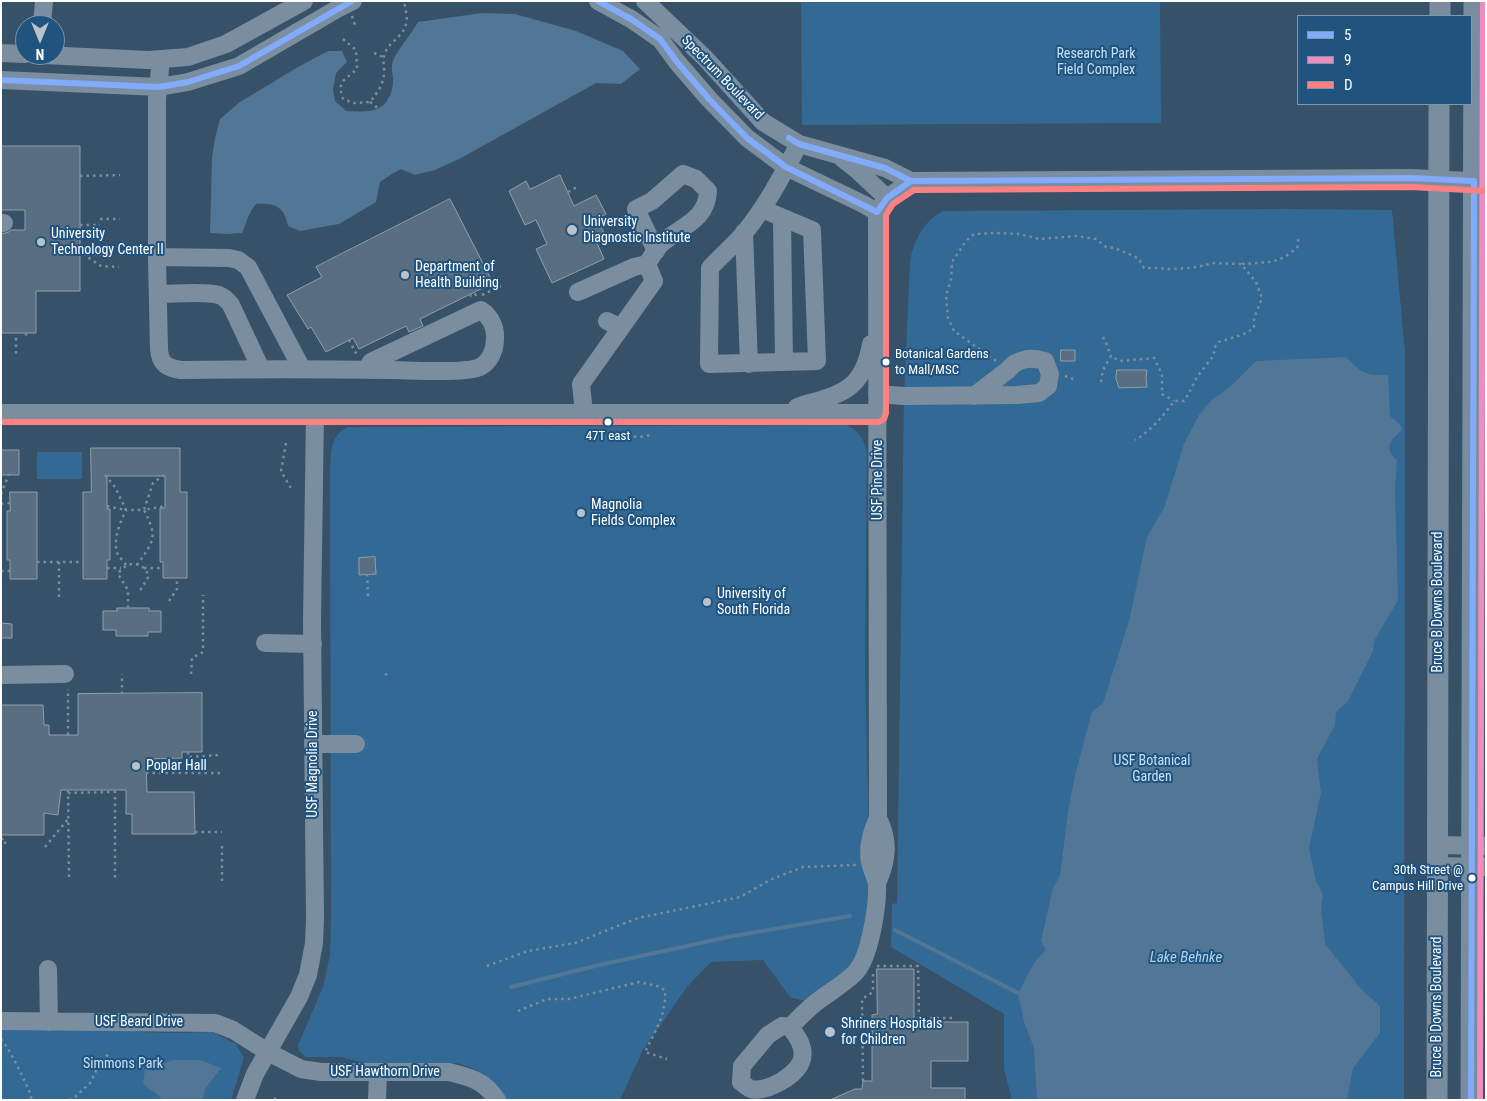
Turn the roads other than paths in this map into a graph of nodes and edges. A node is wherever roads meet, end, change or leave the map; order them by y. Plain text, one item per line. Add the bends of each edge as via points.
1 (44, 1) edge
2 (304, 1) edge
3 (598, 1) edge
4 (645, 1) edge
5 (1440, 1) edge
6 (1474, 1) edge
7 (352, 7) edge
8 (43, 15) edge
9 (1440, 15) edge
10 (1480, 33) edge
11 (1, 53) edge
12 (15, 54) edge
13 (65, 56) edge
14 (161, 59) junction
15 (39, 65) edge
16 (1, 80) edge
17 (36, 87) junction
18 (159, 87) junction
19 (1439, 105) edge
20 (800, 144) junction
21 (836, 154) junction
22 (786, 167) junction
23 (1438, 180) junction
24 (911, 181) junction
25 (1480, 181) edge
26 (882, 205) junction
27 (762, 209) junction
28 (782, 219) junction
29 (744, 232) junction
30 (157, 257) junction
31 (578, 292) dead end
32 (158, 294) junction
33 (877, 305) junction
34 (784, 362) junction
35 (749, 364) junction
36 (364, 365) junction
37 (261, 369) junction
38 (302, 369) junction
39 (877, 394) junction
40 (974, 396) junction
41 (1, 413) edge
42 (315, 413) junction
43 (584, 413) junction
44 (780, 413) junction
45 (878, 413) junction
46 (1479, 482) edge
47 (265, 643) dead end
48 (313, 644) junction
49 (1, 675) edge
50 (66, 679) road end
51 (313, 744) junction
52 (356, 744) dead end
53 (878, 818) junction
54 (1437, 856) junction
55 (1479, 856) edge
56 (877, 883) junction
57 (48, 969) dead end
58 (1, 1021) edge
59 (49, 1022) junction
60 (790, 1027) dead end
61 (1479, 1036) edge
62 (268, 1052) junction
63 (378, 1072) junction
64 (245, 1100) edge
65 (377, 1100) edge
66 (497, 1100) edge
67 (1437, 1100) edge
68 (1471, 1100) edge

1 - 8 street
2 - 14 street via 226,44 188,57
3 - 22 street, Spectrum Boulevard via 660,39 709,99 747,138
4 - 20 street, Spectrum Boulevard via 705,58 763,122
5 - 9 main road
6 - 10 main road
7 - 18 street via 337,9 239,66
10 - 25 main road
11 - 12 street
13 - 14 street
14 - 18 street
15 - 17 street
16 - 17 street
17 - 18 street
18 - 30 street via 164,141 164,226
19 - 23 main road, Bruce B Downs Boulevard
20 - 21 street, Spectrum Boulevard
20 - 22 street
21 - 24 street, Spectrum Boulevard via 885,168
21 - 26 street, Spectrum Boulevard via 857,170
22 - 26 street, Spectrum Boulevard via 863,204
22 - 27 street
23 - 24 street
23 - 25 street
23 - 54 main road, Bruce B Downs Boulevard
24 - 26 street
25 - 46 main road
26 - 33 street, USF Pine Drive
27 - 28 street
27 - 29 street
28 - 34 street
28 - 34 street via 812,230 817,361
29 - 35 street
29 - 35 street via 710,268 709,364
30 - 32 street
30 - 38 street via 229,258 243,262
31 - 43 street via 652,258 654,281 614,324 581,384
32 - 37 street via 208,294 226,299
32 - 37 street via 159,356 163,364 181,370
33 - 39 street, USF Pine Drive
33 - 44 street via 868,360 849,389 837,396
34 - 35 street
36 - 36 street via 474,369 492,355 496,338 492,322 481,310
36 - 38 street
37 - 38 street
39 - 40 street
39 - 45 street, USF Pine Drive
40 - 40 street via 1012,364 1034,358 1045,361 1050,374 1048,386 1040,393
41 - 42 street
42 - 43 street
42 - 48 street, USF Magnolia Drive
43 - 44 street
44 - 45 street
45 - 53 street, USF Pine Drive
46 - 55 main road
47 - 48 street
48 - 51 street, USF Magnolia Drive
49 - 50 street
51 - 52 street
51 - 62 street, USF Magnolia Drive via 314,943 300,997
53 - 56 street via 869,846 870,864
53 - 56 street via 884,830 886,855
54 - 55 street
54 - 67 main road, Bruce B Downs Boulevard
55 - 61 main road
56 - 60 street via 870,944 857,971
57 - 59 street
58 - 59 street, USF Beard Drive
59 - 62 street, USF Beard Drive via 215,1023
61 - 68 main road
62 - 63 street, USF Hawthorn Drive via 301,1069
62 - 64 street, USF Magnolia Drive
63 - 65 street
63 - 66 street, USF Hawthorn Drive via 449,1072 484,1085

